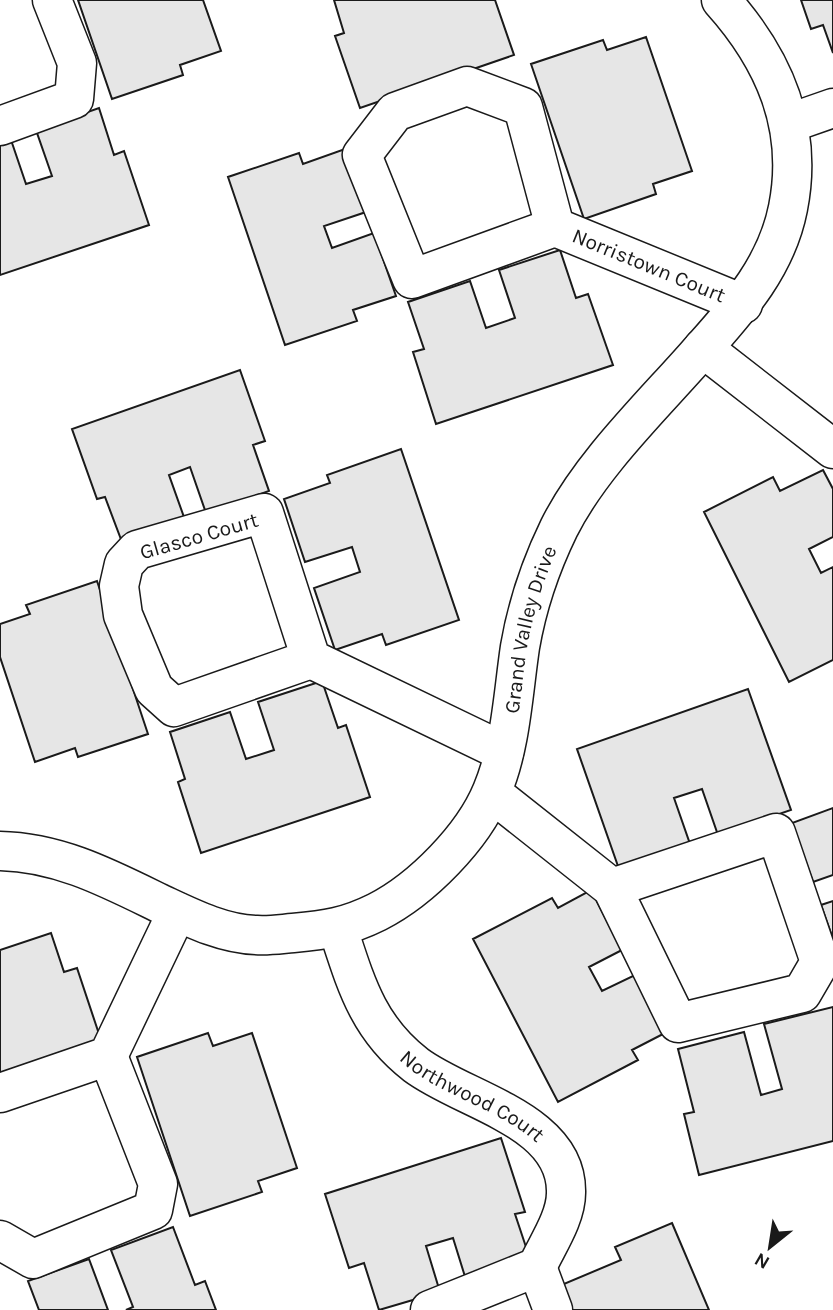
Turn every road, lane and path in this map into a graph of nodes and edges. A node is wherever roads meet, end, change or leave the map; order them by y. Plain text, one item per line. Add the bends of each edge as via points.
1 (52, 0) edge
2 (721, 0) edge
3 (833, 108) edge
4 (790, 123) junction
5 (0, 126) edge
6 (555, 227) junction
7 (743, 304) junction
8 (703, 348) junction
9 (833, 449) edge
10 (311, 659) junction
11 (504, 752) junction
12 (492, 793) junction
13 (0, 851) edge
14 (612, 888) junction
15 (177, 912) junction
16 (338, 929) junction
17 (108, 1056) junction
18 (0, 1093) edge
19 (0, 1240) edge
20 (537, 1268) junction
21 (430, 1310) edge
22 (552, 1310) edge

1 - 5 street via 77,63 74,99
2 - 4 street, Grand Valley Drive via 765,56
3 - 4 street
4 - 7 street, Grand Valley Drive via 788,208 767,268
6 - 6 street, Norristown Court via 412,279 362,156 395,112 467,86 523,107
6 - 7 street, Norristown Court
7 - 8 street, Grand Valley Drive
8 - 9 street
8 - 11 street, Grand Valley Drive via 634,425 560,527 533,592
10 - 10 street, Glasco Court via 264,513 137,550 124,564 119,586 123,615 154,690 174,707
10 - 11 street
11 - 12 street, Grand Valley Drive
12 - 14 street
12 - 16 street, Grand Valley Drive via 463,838 434,871 379,911
13 - 15 street, Grand Valley Drive via 33,852 69,862
14 - 14 street via 678,1023 802,993 820,962 776,833
15 - 16 street, Grand Valley Drive via 217,928 255,936
15 - 17 street
16 - 20 street, Northwood Court via 360,998 400,1050 427,1072 534,1129 553,1149 566,1193 562,1215
17 - 18 street
17 - 19 street via 158,1184 153,1210 33,1259
20 - 21 street
20 - 22 street

